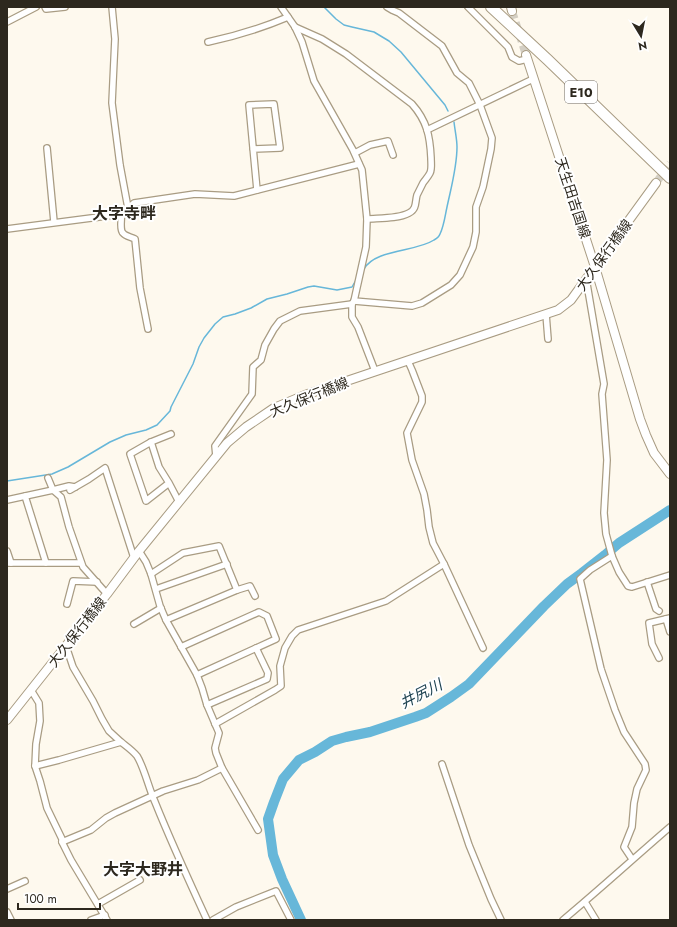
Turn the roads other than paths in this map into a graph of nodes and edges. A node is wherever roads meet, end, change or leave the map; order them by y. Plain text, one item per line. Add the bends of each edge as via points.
1 (36, 7) edge
2 (45, 7) edge
3 (64, 7) edge
4 (112, 7) edge
5 (281, 7) edge
6 (387, 7) edge
7 (468, 7) edge
8 (491, 7) edge
9 (288, 17) junction
10 (7, 22) edge
11 (295, 27) junction
12 (208, 42) dead end
13 (526, 57) joint
14 (534, 79) junction
15 (480, 105) junction
16 (427, 130) junction
17 (47, 148) dead end
18 (253, 149) junction
19 (355, 153) junction
20 (393, 155) dead end
21 (359, 164) junction
22 (670, 178) edge
23 (656, 183) tunnel mouth
24 (257, 190) junction
25 (128, 208) junction
26 (122, 214) junction
27 (367, 219) junction
28 (54, 222) junction
29 (7, 229) edge
30 (595, 267) junction
31 (584, 281) junction
32 (353, 302) junction
33 (546, 314) junction
34 (148, 329) dead end
35 (548, 339) dead end
36 (408, 361) junction
37 (375, 371) junction
38 (170, 434) dead end
39 (151, 442) junction
40 (216, 456) junction
41 (670, 474) edge
42 (48, 478) dead end
43 (169, 483) junction
44 (53, 490) junction
45 (25, 496) junction
46 (7, 500) edge
47 (179, 502) junction
48 (7, 551) edge
49 (137, 555) junction
50 (612, 555) junction
51 (9, 563) edge
52 (46, 563) junction
53 (81, 563) junction
54 (226, 564) junction
55 (444, 564) junction
56 (151, 574) junction
57 (670, 575) edge
58 (97, 582) junction
59 (647, 582) junction
60 (156, 589) junction
61 (237, 590) junction
62 (107, 594) junction
63 (255, 596) dead end
64 (67, 604) dead end
65 (161, 608) junction
66 (659, 611) dead end
67 (668, 618) edge
68 (166, 620) junction
69 (134, 624) dead end
70 (670, 632) edge
71 (66, 646) junction
72 (181, 647) junction
73 (256, 648) junction
74 (483, 648) dead end
75 (659, 658) dead end
76 (197, 675) junction
77 (31, 690) junction
78 (207, 705) junction
79 (7, 720) edge
80 (215, 724) junction
81 (121, 742) junction
82 (442, 764) dead end
83 (35, 766) junction
84 (222, 768) junction
85 (152, 796) junction
86 (670, 828) edge
87 (258, 830) dead end
88 (62, 842) junction
89 (632, 859) junction
90 (140, 880) dead end
91 (26, 882) dead end
92 (7, 889) edge
93 (585, 902) junction
94 (98, 904) junction
95 (7, 912) edge
96 (106, 918) edge
97 (11, 920) edge
98 (91, 920) edge
99 (207, 920) edge
100 (213, 920) edge
101 (291, 920) edge
102 (501, 920) edge
103 (563, 920) edge
104 (596, 920) edge

1 - 10 street
2 - 3 street
4 - 25 street via 115,39 112,103
5 - 9 street
6 - 15 street via 399,13 442,46 457,73 469,83
7 - 13 street via 508,47 512,57 518,61
8 - 22 highway, E10
9 - 11 street
9 - 12 street via 263,27
11 - 16 street via 322,39 346,54 412,104
11 - 19 street via 314,81
13 - 14 main road, 天生田吉国線
14 - 15 street
14 - 30 main road, 天生田吉国線
15 - 16 street
15 - 32 street via 492,138 491,150 476,206 473,247 460,275 451,285 422,303 412,306
16 - 27 street via 431,169 416,197 413,211 398,217
17 - 28 street
18 - 18 street via 249,105 274,104 280,148
18 - 24 street
19 - 20 street via 370,145 388,141
19 - 21 street
21 - 24 street
21 - 27 street via 362,170
23 - 30 main road, 大久保行橋線
24 - 25 street via 234,196 194,194 134,203
25 - 26 street
26 - 28 street
26 - 34 street via 122,233 135,238 140,288
27 - 32 street via 366,247
28 - 29 street
30 - 31 main road, 大久保行橋線
30 - 41 main road, 天生田吉国線 via 646,436 654,453
31 - 33 main road, 大久保行橋線 via 571,300 558,310
31 - 50 street via 587,284 604,384 602,394 608,460 604,513
32 - 37 street via 352,317
32 - 40 street via 300,311 280,321 265,345 261,360 253,366 252,394 215,446
33 - 35 street
33 - 36 main road, 大久保行橋線
36 - 37 main road, 大久保行橋線
36 - 55 street via 422,402 407,433 412,460 424,494 433,543
37 - 40 main road, 大久保行橋線 via 274,408 246,427
38 - 39 street
39 - 43 street via 159,466
39 - 43 street via 130,454 146,501
40 - 47 main road, 大久保行橋線
42 - 44 street
43 - 47 street
44 - 45 street
44 - 49 street via 69,486 72,489 105,468
44 - 53 street via 61,497
45 - 46 street
45 - 52 street
47 - 49 main road, 大久保行橋線
48 - 51 street
49 - 56 street via 146,562
49 - 62 main road, 大久保行橋線
50 - 59 street via 628,586
50 - 89 street via 580,579 615,710 624,732 645,764 646,770 634,803 632,827 624,847
51 - 52 street
52 - 53 street
53 - 58 street
54 - 56 street via 219,546 183,553
54 - 60 street
54 - 61 street
55 - 74 street
55 - 80 street via 386,601 298,630 285,648 280,666 281,686
56 - 60 street
57 - 59 street
58 - 62 street
58 - 64 street via 73,581
59 - 66 street via 656,609
60 - 65 street
61 - 63 street via 250,586
61 - 68 street
62 - 71 main road, 大久保行橋線
65 - 68 street
65 - 69 street
67 - 70 street
67 - 75 street via 649,624 652,644
68 - 72 street
71 - 77 main road, 大久保行橋線
71 - 81 street via 73,667 102,719 109,731
72 - 73 street via 259,612 267,616 276,640
72 - 76 street
73 - 76 street
73 - 78 street via 268,673 268,679
76 - 78 street
77 - 79 main road, 大久保行橋線
77 - 83 street via 39,703 40,720
78 - 80 street
80 - 84 street via 219,733 215,748
81 - 83 street
81 - 85 street via 137,756
82 - 102 street via 469,845
83 - 88 street via 47,808
84 - 85 street via 198,780
84 - 87 street
85 - 88 street via 106,818 91,830
85 - 99 street
86 - 89 street
88 - 94 street
89 - 93 street
90 - 94 street
91 - 92 street
93 - 103 street
93 - 104 street
94 - 96 street
95 - 97 street
96 - 98 street
100 - 101 street via 236,907 276,891

